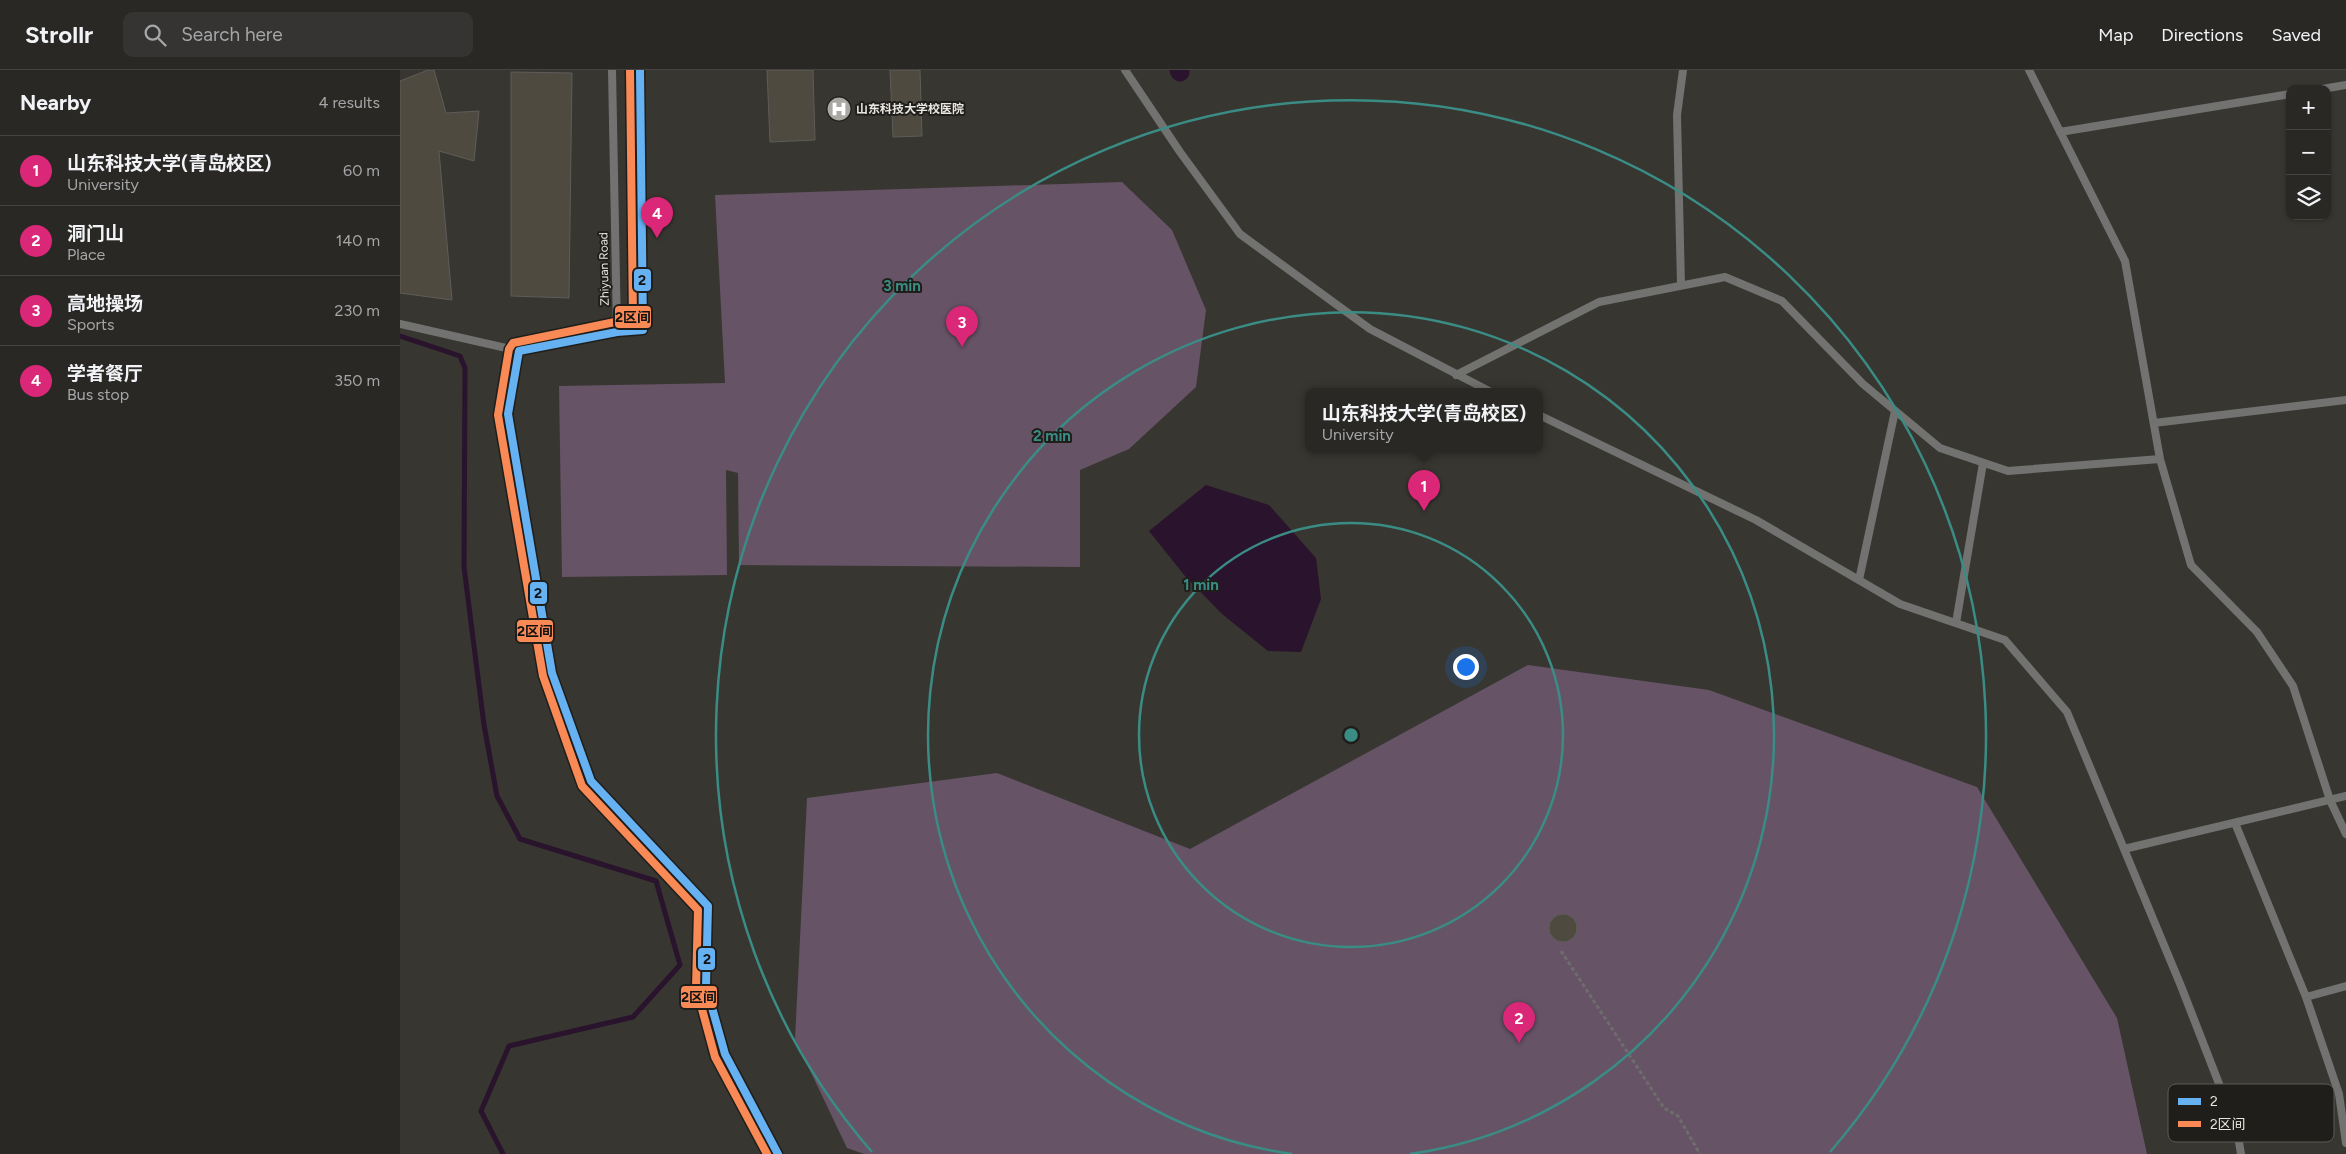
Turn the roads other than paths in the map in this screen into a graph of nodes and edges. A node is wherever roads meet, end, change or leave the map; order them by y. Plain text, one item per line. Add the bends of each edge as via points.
1 (612, 70) edge
2 (640, 70) edge
3 (1125, 70) edge
4 (1683, 70) edge
5 (2029, 70) edge
6 (2346, 85) edge
7 (2331, 88) edge
8 (2286, 95) edge
9 (2060, 132) junction
10 (1682, 285) junction
11 (400, 324) edge
12 (617, 332) junction
13 (519, 351) junction
14 (1456, 375) junction
15 (1483, 388) edge
16 (2346, 400) edge
17 (1895, 411) junction
18 (1543, 417) edge
19 (2154, 423) junction
20 (2160, 459) junction
21 (1983, 463) junction
22 (1859, 580) junction
23 (1956, 623) junction
24 (2346, 796) edge
25 (2330, 800) junction
26 (2235, 823) junction
27 (2346, 834) edge
28 (2124, 849) junction
29 (2346, 986) edge
30 (2306, 997) junction
31 (2219, 1084) edge
32 (2346, 1143) edge
33 (778, 1154) edge

1 - 12 lane, Zhiyuan Road
2 - 12 lane via 643,330
3 - 14 lane via 1240,234 1370,329
4 - 10 lane via 1677,115
5 - 9 lane
6 - 7 lane
8 - 9 lane
9 - 19 lane via 2126,261
10 - 14 lane via 1599,302
10 - 17 lane via 1725,276 1782,301 1863,384
11 - 13 lane
12 - 13 lane
13 - 33 lane via 508,414 552,673 591,782 708,906 706,986 725,1054
14 - 15 lane
16 - 19 lane
17 - 21 lane via 1940,448
17 - 22 lane
18 - 22 lane via 1756,520
19 - 20 lane
20 - 21 lane via 2008,471
20 - 25 lane via 2191,565 2257,632 2293,686
21 - 23 lane
22 - 23 lane via 1900,604
23 - 28 lane via 2005,640 2067,712
24 - 25 lane
25 - 26 lane
25 - 27 lane
26 - 28 lane
26 - 30 lane
28 - 31 lane
29 - 30 lane
30 - 32 lane via 2339,1094

